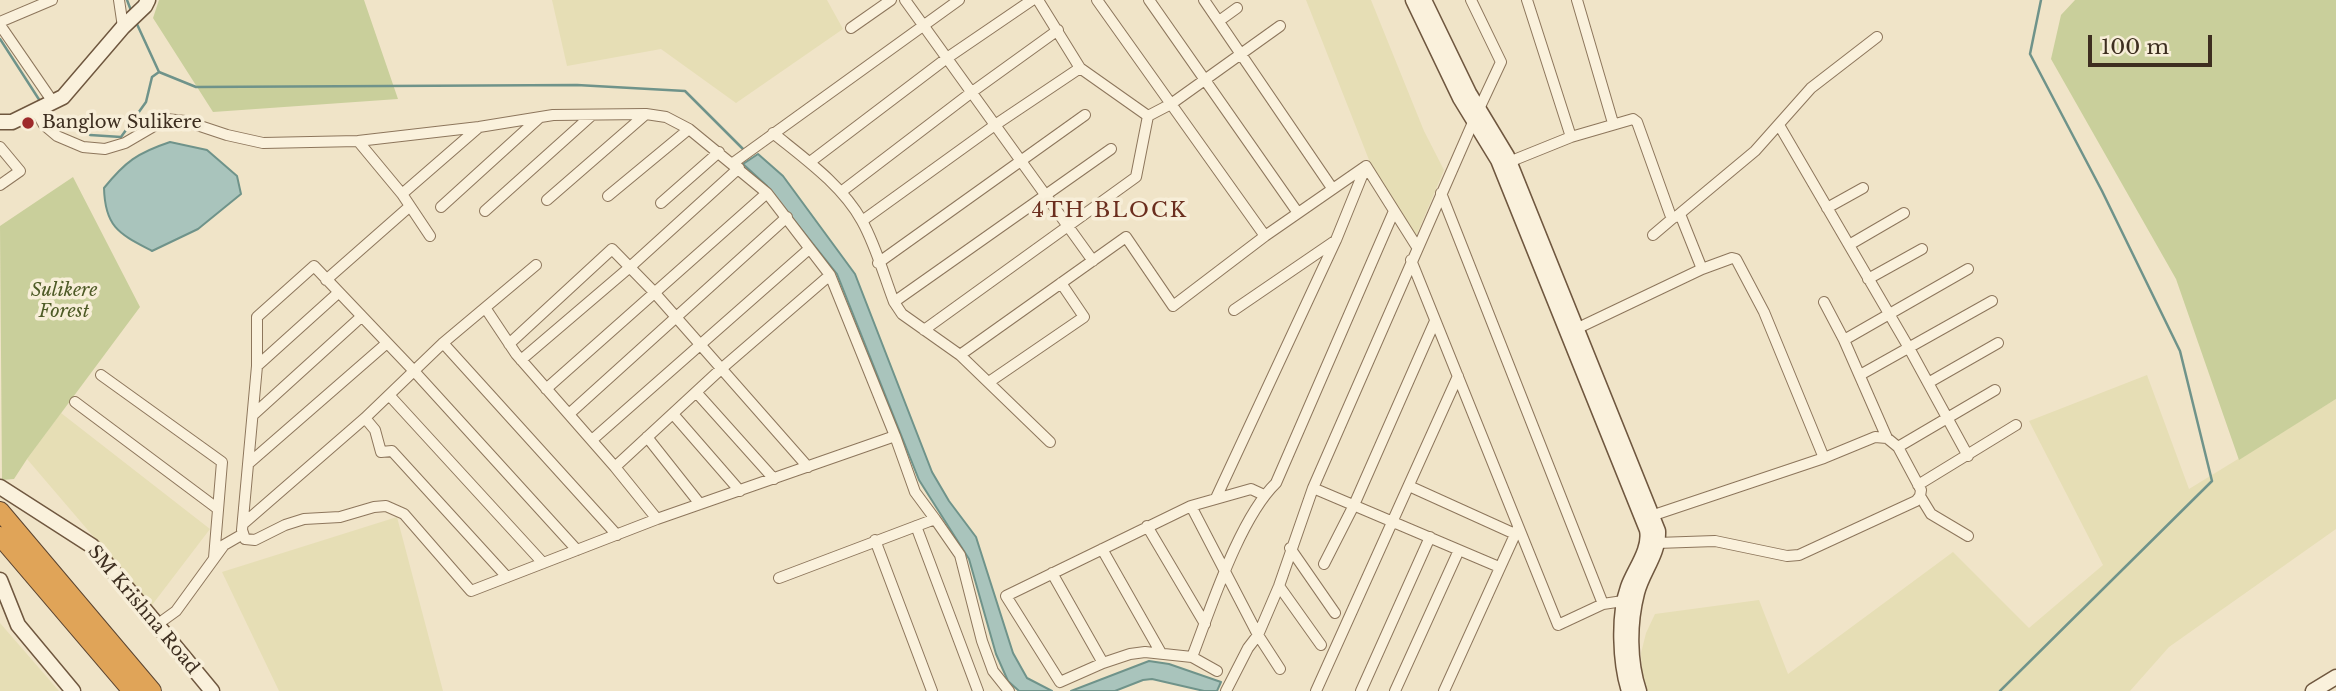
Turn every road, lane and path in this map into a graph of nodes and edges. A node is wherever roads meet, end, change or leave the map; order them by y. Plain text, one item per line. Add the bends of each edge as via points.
1 (52, 0) edge
2 (119, 0) edge
3 (891, 0) edge
4 (905, 0) edge
5 (960, 0) edge
6 (1032, 0) edge
7 (1038, 0) edge
8 (1097, 0) edge
9 (1149, 0) edge
10 (1205, 0) edge
11 (1413, 0) edge
12 (1424, 0) edge
13 (1471, 0) edge
14 (1527, 0) edge
15 (1577, 0) edge
16 (147, 3) edge
17 (1237, 8) dead end
18 (1219, 21) junction
19 (0, 24) edge
20 (923, 25) junction
21 (1280, 26) dead end
22 (123, 27) junction
23 (851, 28) dead end
24 (1058, 30) junction
25 (1877, 37) dead end
26 (1241, 54) junction
27 (947, 58) junction
28 (1080, 68) junction
29 (1205, 80) junction
30 (972, 92) junction
31 (53, 102) junction
32 (1171, 104) junction
33 (36, 111) junction
34 (646, 114) junction
35 (1476, 114) junction
36 (592, 115) junction
37 (1085, 115) dead end
38 (1148, 116) junction
39 (539, 118) junction
40 (0, 122) edge
41 (1613, 123) junction
42 (995, 125) junction
43 (1779, 125) junction
44 (479, 127) junction
45 (690, 128) junction
46 (774, 133) junction
47 (1571, 137) junction
48 (358, 141) junction
49 (0, 148) edge
50 (1111, 149) dead end
51 (719, 152) junction
52 (1021, 161) junction
53 (810, 162) junction
54 (1509, 162) junction
55 (736, 166) junction
56 (1366, 166) junction
57 (0, 185) edge
58 (1332, 188) junction
59 (1863, 188) dead end
60 (767, 192) junction
61 (841, 192) junction
62 (1441, 193) junction
63 (402, 194) junction
64 (1045, 195) junction
65 (608, 197) dead end
66 (547, 200) dead end
67 (661, 203) dead end
68 (409, 207) junction
69 (441, 207) dead end
70 (1827, 208) junction
71 (485, 211) dead end
72 (1394, 211) junction
73 (1298, 213) junction
74 (1905, 213) dead end
75 (787, 216) junction
76 (1677, 216) junction
77 (862, 221) junction
78 (1067, 225) junction
79 (1653, 235) dead end
80 (430, 236) dead end
81 (1265, 236) junction
82 (1336, 240) junction
83 (1849, 245) junction
84 (1417, 247) junction
85 (809, 249) junction
86 (1922, 249) dead end
87 (1411, 260) junction
88 (1093, 261) junction
89 (878, 263) junction
90 (536, 265) dead end
91 (630, 267) junction
92 (1702, 269) junction
93 (1968, 269) dead end
94 (831, 275) junction
95 (1868, 279) junction
96 (326, 280) junction
97 (1061, 283) junction
98 (653, 291) junction
99 (338, 293) junction
100 (1992, 301) dead end
101 (894, 302) junction
102 (1824, 302) dead end
103 (486, 309) junction
104 (1234, 310) dead end
105 (1889, 314) junction
106 (361, 317) junction
107 (675, 317) junction
108 (1436, 321) junction
109 (1576, 329) junction
110 (924, 330) junction
111 (1844, 340) junction
112 (387, 343) junction
113 (443, 343) junction
114 (1998, 343) dead end
115 (509, 344) junction
116 (700, 345) junction
117 (1909, 348) junction
118 (960, 355) junction
119 (521, 360) junction
120 (257, 366) junction
121 (721, 369) junction
122 (414, 371) junction
123 (101, 375) dead end
124 (1860, 375) junction
125 (1458, 376) junction
126 (989, 382) junction
127 (1928, 383) junction
128 (545, 389) junction
129 (1994, 390) dead end
130 (696, 392) junction
131 (389, 395) junction
132 (75, 402) dead end
133 (569, 414) junction
134 (673, 414) junction
135 (253, 415) junction
136 (365, 418) junction
137 (1948, 419) junction
138 (2016, 425) dead end
139 (895, 436) junction
140 (647, 438) junction
141 (1887, 438) junction
142 (592, 440) junction
143 (1050, 442) dead end
144 (1898, 447) junction
145 (1968, 456) junction
146 (1824, 458) junction
147 (248, 464) junction
148 (615, 467) junction
149 (808, 467) junction
150 (774, 479) junction
151 (1409, 486) junction
152 (0, 487) edge
153 (1313, 488) junction
154 (740, 491) junction
155 (1919, 491) junction
156 (1264, 495) junction
157 (1216, 498) junction
158 (700, 504) junction
159 (1354, 505) junction
160 (1191, 506) junction
161 (218, 509) junction
162 (0, 511) edge
163 (1646, 518) junction
164 (657, 519) junction
165 (935, 519) junction
166 (1392, 522) junction
167 (916, 526) junction
168 (1147, 527) junction
169 (243, 529) junction
170 (1516, 531) junction
171 (617, 535) junction
172 (1968, 536) dead end
173 (0, 537) edge
174 (1430, 537) junction
175 (875, 540) junction
176 (1657, 543) junction
177 (1290, 548) junction
178 (1102, 549) junction
179 (577, 550) junction
180 (1459, 550) junction
181 (214, 558) junction
182 (543, 563) junction
183 (1324, 564) dead end
184 (1499, 567) junction
185 (1226, 572) junction
186 (1052, 573) junction
187 (507, 577) junction
188 (779, 578) dead end
189 (0, 580) edge
190 (1279, 586) junction
191 (1623, 601) dead end
192 (1603, 604) junction
193 (1335, 613) dead end
194 (158, 624) junction
195 (1205, 624) junction
196 (1258, 635) junction
197 (1321, 645) dead end
198 (1161, 653) junction
199 (1192, 657) junction
200 (1103, 663) junction
201 (1280, 668) dead end
202 (1217, 671) dead end
203 (2336, 677) edge
204 (73, 691) edge
205 (132, 691) edge
206 (152, 691) edge
207 (212, 691) edge
208 (932, 691) edge
209 (978, 691) edge
210 (1009, 691) edge
211 (1226, 691) edge
212 (1315, 691) edge
213 (1361, 691) edge
214 (1395, 691) edge
215 (1444, 691) edge
216 (1629, 691) edge
217 (1639, 691) edge
218 (2314, 691) edge

1 - 19 street
2 - 22 street
3 - 23 street
4 - 20 street
5 - 20 street
6 - 27 street
7 - 24 street
8 - 32 street
9 - 29 street
10 - 18 street
11 - 35 street via 1457,92
12 - 35 street
13 - 35 street via 1501,62
14 - 47 street
15 - 41 street
16 - 22 street
17 - 18 street
18 - 26 street
19 - 31 street
20 - 27 street
20 - 46 street
21 - 26 street
22 - 31 street via 63,97
24 - 28 street
24 - 30 street
25 - 43 street via 1811,88
26 - 29 street
26 - 58 street
27 - 30 street
27 - 53 street
28 - 38 street
28 - 42 street
29 - 32 street
29 - 73 street
30 - 42 street
30 - 61 street
31 - 33 street
32 - 38 street
32 - 81 street
33 - 40 street via 12,122
33 - 48 street via 57,136 83,147 105,149 166,119 263,143
34 - 36 street
34 - 45 street
34 - 66 street
35 - 54 street
35 - 62 street
35 - 163 street
36 - 39 street
36 - 71 street
37 - 52 street
38 - 78 street via 1136,177
39 - 44 street
39 - 69 street
41 - 47 street
41 - 76 street via 1629,118 1637,122
42 - 52 street
42 - 77 street
43 - 70 street
43 - 76 street
44 - 48 street
44 - 63 street
45 - 51 street
45 - 65 street
46 - 53 street
46 - 55 street
47 - 54 street
48 - 63 street
49 - 57 street via 20,171
50 - 64 street
51 - 55 street
51 - 67 street
52 - 64 street
52 - 89 street
53 - 61 street
54 - 109 street
55 - 60 street
55 - 91 street
56 - 58 street
56 - 72 street
56 - 82 street
58 - 73 street
59 - 70 street
60 - 75 street
60 - 98 street
61 - 77 street
62 - 84 street
62 - 192 street
63 - 68 street
64 - 78 street
64 - 101 street
68 - 80 street
68 - 96 street
70 - 83 street
72 - 84 street
72 - 156 street via 1276,483
73 - 81 street
74 - 83 street
75 - 85 street
75 - 107 street
76 - 79 street
76 - 92 street
77 - 89 street
78 - 88 street
78 - 110 street
81 - 88 street via 1173,306 1126,237
82 - 104 street
82 - 157 street
83 - 95 street
84 - 87 street
85 - 94 street
85 - 116 street
86 - 95 street
87 - 108 street
87 - 153 street
88 - 97 street
89 - 101 street
90 - 103 street
91 - 98 street
91 - 115 street via 612,249
91 - 119 street
92 - 109 street
92 - 146 street via 1732,258 1739,262
93 - 105 street
94 - 121 street
94 - 139 street
95 - 105 street
96 - 99 street
96 - 120 street via 314,266 257,317
97 - 118 street
97 - 126 street via 1084,317
98 - 107 street
98 - 128 street
99 - 106 street
99 - 120 street
100 - 117 street
101 - 110 street
102 - 111 street
103 - 113 street
103 - 115 street
105 - 111 street
105 - 117 street
106 - 112 street
106 - 135 street
107 - 116 street
107 - 133 street
108 - 125 street
108 - 159 street
109 - 163 street
110 - 118 street
111 - 124 street
112 - 122 street
112 - 147 street
113 - 122 street
113 - 171 street
114 - 127 street
115 - 119 street
116 - 121 street
116 - 142 street
117 - 124 street
117 - 127 street
118 - 126 street
119 - 128 street
120 - 135 street
121 - 130 street
121 - 149 street
122 - 131 street
122 - 179 street
123 - 161 street via 222,462
124 - 141 street
125 - 151 street
125 - 170 street
126 - 143 street
127 - 137 street
128 - 133 street
129 - 137 street
130 - 134 street
130 - 150 street
131 - 136 street
131 - 182 street
132 - 161 street
133 - 142 street
134 - 140 street
134 - 154 street
135 - 147 street
136 - 169 street
136 - 187 street via 375,430 381,452 392,451
137 - 144 street
137 - 145 street
138 - 145 street
139 - 149 street
139 - 165 street via 915,492
140 - 148 street
140 - 158 street
141 - 144 street
141 - 146 street via 1875,437
142 - 148 street
144 - 155 street
145 - 155 street
146 - 163 street
147 - 169 street
148 - 164 street
149 - 150 street
150 - 154 street
151 - 166 street
151 - 170 street
152 - 194 street, SM Krishna Road via 92,546
153 - 159 street
153 - 177 street
154 - 158 street
155 - 172 street via 1931,514
155 - 176 street via 1916,501 1798,555 1700,540
156 - 157 street via 1251,489
156 - 185 street
157 - 160 street
158 - 164 street
159 - 166 street
159 - 183 street
160 - 168 street
160 - 185 street
161 - 181 street
162 - 206 highway
163 - 176 street via 1657,531
163 - 216 street via 1648,539 1627,590 1622,629
164 - 171 street
165 - 167 street
165 - 210 street via 960,555 982,641 993,671
166 - 174 street
166 - 212 street
167 - 175 street
167 - 209 street
168 - 178 street
168 - 195 street
169 - 181 street
169 - 187 street via 249,541 298,520 346,517 386,506 404,514 471,591
170 - 184 street
170 - 192 street via 1558,625
171 - 179 street
173 - 205 highway
174 - 180 street
174 - 213 street
175 - 188 street
175 - 208 street
176 - 217 street via 1637,592 1632,644
177 - 190 street
177 - 193 street
178 - 186 street
178 - 198 street
179 - 182 street
180 - 184 street
180 - 214 street
181 - 194 street via 176,611
182 - 187 street
184 - 215 street
185 - 195 street
185 - 196 street
186 - 200 street
186 - 200 street via 1006,596 1060,682
189 - 204 street via 18,625
190 - 196 street
190 - 197 street
191 - 192 street
194 - 207 street, SM Krishna Road
195 - 199 street
196 - 201 street
196 - 211 street
198 - 199 street
198 - 200 street via 1130,654
199 - 202 street
203 - 218 street

